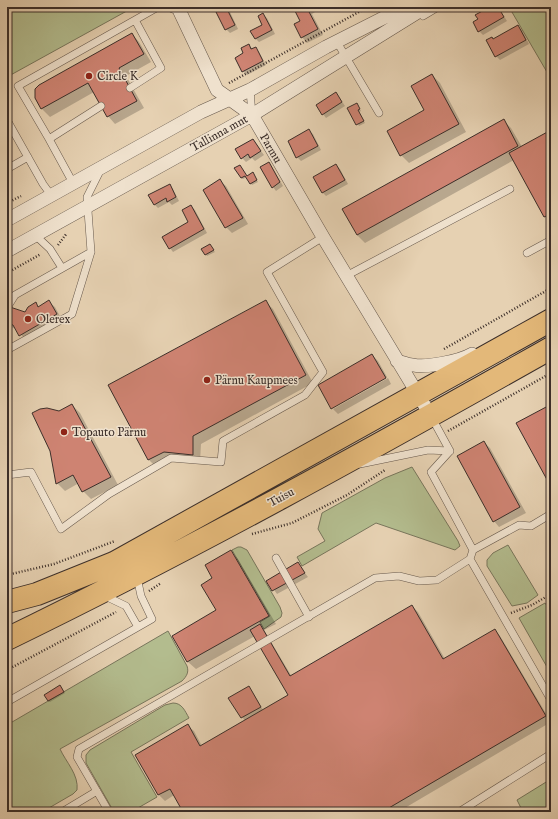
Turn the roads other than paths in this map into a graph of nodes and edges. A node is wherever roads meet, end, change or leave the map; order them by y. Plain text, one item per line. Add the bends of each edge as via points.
1 (158, 7) edge
2 (168, 7) edge
3 (405, 7) edge
4 (426, 7) edge
5 (438, 7) edge
6 (182, 10) edge
7 (135, 20) junction
8 (337, 42) junction
9 (345, 56) junction
10 (130, 88) dead end
11 (250, 90) junction
12 (231, 99) junction
13 (101, 106) dead end
14 (378, 113) dead end
15 (252, 115) junction
16 (7, 120) edge
17 (49, 139) junction
18 (28, 157) junction
19 (102, 167) junction
20 (7, 169) edge
21 (73, 183) junction
22 (510, 189) dead end
23 (51, 195) junction
24 (88, 207) junction
25 (7, 220) edge
26 (35, 235) junction
27 (323, 237) junction
28 (551, 240) edge
29 (7, 251) edge
30 (91, 252) junction
31 (527, 253) dead end
32 (62, 268) junction
33 (346, 276) junction
34 (8, 306) edge
35 (551, 311) edge
36 (551, 320) edge
37 (551, 348) edge
38 (7, 350) edge
39 (397, 361) junction
40 (417, 394) junction
41 (431, 416) junction
42 (450, 451) junction
43 (329, 471) junction
44 (7, 475) edge
45 (551, 514) edge
46 (473, 550) junction
47 (276, 558) dead end
48 (470, 559) junction
49 (136, 574) junction
50 (99, 593) junction
51 (7, 602) edge
52 (309, 617) junction
53 (138, 627) junction
54 (7, 639) edge
55 (551, 700) edge
56 (7, 702) edge
57 (551, 754) edge
58 (97, 791) junction
59 (62, 812) edge
60 (109, 812) edge
61 (459, 812) edge

1 - 7 lane
2 - 6 lane
3 - 8 street, Tallinna mnt
4 - 9 street, Tallinna mnt
5 - 9 lane via 370,48
6 - 12 street, Parmu via 217,90
7 - 10 lane via 161,68
7 - 17 lane via 18,86
8 - 9 lane
8 - 11 street, Tallinna mnt
9 - 14 lane
9 - 15 street, Tallinna mnt
11 - 12 street, Tallinna mnt
11 - 15 lane
12 - 15 street, Parmu
12 - 19 street, Tallinna mnt via 201,112
13 - 17 lane
15 - 24 street, Tallinna mnt
15 - 27 street, Parmu
16 - 18 lane
17 - 21 lane
18 - 20 lane
18 - 23 lane
19 - 21 street, Tallinna mnt
19 - 24 lane via 87,197
21 - 23 street, Tallinna mnt
22 - 33 lane
23 - 25 street, Tallinna mnt
24 - 26 street, Tallinna mnt
24 - 30 lane
26 - 29 street, Tallinna mnt
26 - 32 lane via 50,249
27 - 33 street, Parmu
27 - 44 lane via 267,272 323,372 305,395 223,441 221,462 171,458 109,494 62,529 31,472
28 - 31 lane
30 - 32 lane
30 - 38 lane via 72,314
32 - 34 lane via 15,295
33 - 39 street, Parmu
35 - 39 street via 465,358 414,366
36 - 40 highway, Tuisu
37 - 41 highway, Tuisu
39 - 40 street, Parmu
40 - 41 street, Parmu
40 - 51 highway, Tuisu via 114,563 37,594
41 - 42 lane
41 - 43 highway, Tuisu
42 - 43 lane via 428,450
42 - 46 lane via 430,472
43 - 49 highway, Tuisu
45 - 46 lane via 531,526 520,525
46 - 48 lane
47 - 52 lane
48 - 52 lane via 437,580 419,581 399,576 375,578
48 - 55 lane
49 - 50 highway, Tuisu
49 - 53 lane via 141,596 152,619
50 - 53 lane via 126,606
50 - 54 highway, Tuisu
52 - 58 lane via 79,749 77,757
53 - 56 lane
57 - 61 lane
58 - 59 lane
58 - 60 lane

